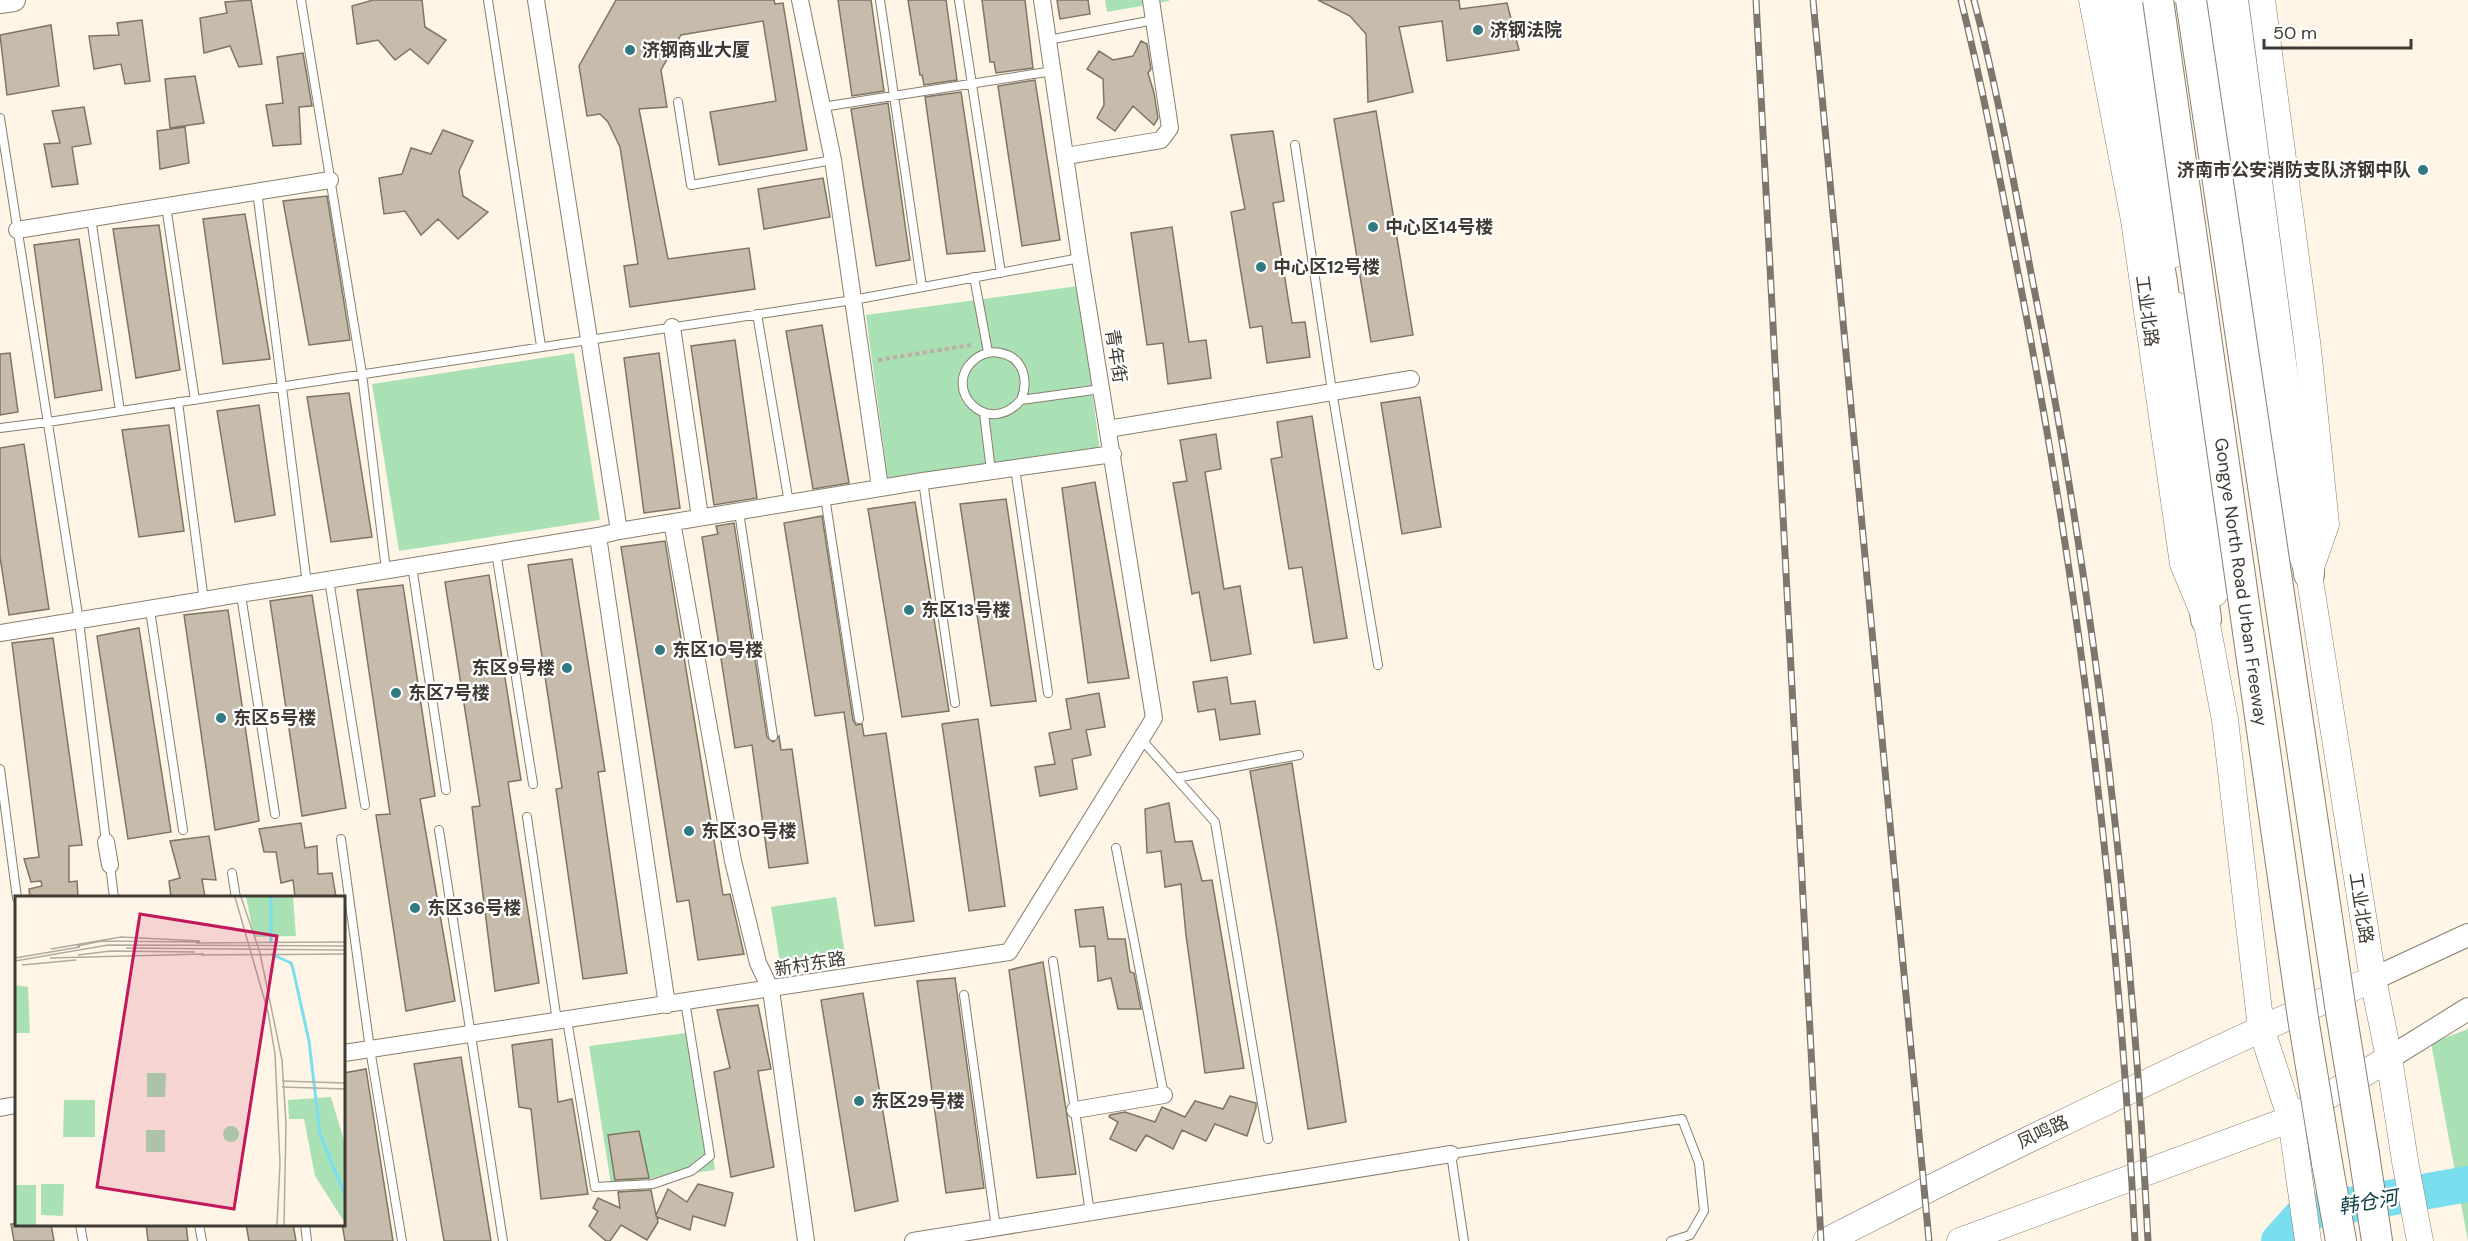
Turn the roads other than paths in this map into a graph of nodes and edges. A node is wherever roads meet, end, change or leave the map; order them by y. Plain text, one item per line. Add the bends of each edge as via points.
1 (14, 0) edge
2 (301, 0) edge
3 (488, 0) edge
4 (536, 0) edge
5 (800, 0) edge
6 (880, 0) edge
7 (959, 0) edge
8 (1042, 0) edge
9 (1151, 0) edge
10 (2092, 0) edge
11 (2113, 0) edge
12 (2133, 0) edge
13 (2158, 0) edge
14 (2191, 0) edge
15 (2209, 0) edge
16 (2233, 0) edge
17 (2262, 0) edge
18 (0, 2) edge
19 (1154, 20) junction
20 (1048, 40) junction
21 (1053, 71) junction
22 (972, 84) junction
23 (894, 97) junction
24 (678, 102) dead end
25 (822, 107) junction
26 (0, 118) edge
27 (1295, 145) dead end
28 (1066, 156) junction
29 (833, 160) junction
30 (330, 180) junction
31 (257, 191) junction
32 (166, 206) junction
33 (92, 218) junction
34 (17, 230) junction
35 (1080, 258) junction
36 (1001, 273) junction
37 (975, 277) junction
38 (922, 287) junction
39 (853, 300) junction
40 (757, 314) junction
41 (672, 327) junction
42 (588, 340) junction
43 (541, 346) junction
44 (988, 352) junction
45 (362, 374) junction
46 (1411, 379) dead end
47 (283, 386) junction
48 (1101, 389) junction
49 (1332, 391) junction
50 (195, 400) junction
51 (1021, 400) junction
52 (178, 402) junction
53 (120, 411) junction
54 (984, 413) junction
55 (48, 423) junction
56 (0, 428) edge
57 (1108, 429) junction
58 (1113, 454) junction
59 (1015, 468) junction
60 (992, 471) junction
61 (923, 481) junction
62 (880, 487) junction
63 (825, 496) junction
64 (789, 503) junction
65 (739, 512) junction
66 (700, 518) junction
67 (672, 522) junction
68 (618, 531) junction
69 (598, 537) junction
70 (496, 552) junction
71 (412, 566) junction
72 (386, 570) junction
73 (2309, 574) junction
74 (329, 580) junction
75 (307, 584) junction
76 (241, 595) junction
77 (204, 601) junction
78 (150, 610) junction
79 (2206, 619) junction
80 (79, 621) junction
81 (0, 633) edge
82 (1378, 665) dead end
83 (1048, 693) dead end
84 (956, 703) dead end
85 (1154, 718) joint
86 (859, 719) dead end
87 (773, 736) dead end
88 (1141, 739) junction
89 (1299, 755) dead end
90 (0, 769) edge
91 (1176, 778) junction
92 (533, 784) dead end
93 (446, 790) dead end
94 (365, 805) dead end
95 (275, 814) dead end
96 (527, 817) dead end
97 (183, 830) dead end
98 (439, 830) dead end
99 (341, 839) dead end
100 (106, 842) joint
101 (1116, 848) dead end
102 (110, 865) joint
103 (232, 873) dead end
104 (17, 896) edge
105 (114, 896) edge
106 (236, 896) edge
107 (2468, 934) edge
108 (1053, 961) dead end
109 (2373, 979) junction
110 (771, 990) junction
111 (964, 995) dead end
112 (685, 1001) junction
113 (667, 1005) junction
114 (2468, 1009) edge
115 (562, 1020) junction
116 (2261, 1028) junction
117 (470, 1034) junction
118 (370, 1049) junction
119 (345, 1053) edge
120 (2389, 1058) junction
121 (1164, 1095) joint
122 (15, 1105) edge
123 (0, 1108) edge
124 (1075, 1110) junction
125 (2291, 1119) junction
126 (1268, 1139) dead end
127 (1450, 1154) junction
128 (1090, 1213) junction
129 (80, 1226) edge
130 (199, 1226) edge
131 (305, 1226) edge
132 (996, 1228) junction
133 (2419, 1233) edge
134 (965, 1237) edge
135 (83, 1241) edge
136 (202, 1241) edge
137 (307, 1241) edge
138 (402, 1241) edge
139 (502, 1241) edge
140 (806, 1241) edge
141 (913, 1241) edge
142 (1464, 1241) edge
143 (1671, 1241) edge
144 (1826, 1241) edge
145 (1960, 1241) edge
146 (2308, 1241) edge
147 (2341, 1241) edge
148 (2377, 1241) edge

1 - 18 main road
2 - 30 lane
3 - 43 lane
4 - 42 street
5 - 25 street
6 - 23 lane
7 - 22 lane
8 - 20 street, 青年街
9 - 19 street
10 - 79 main road, 工业北路 via 2134,220 2183,564
11 - 79 highway via 2162,282
12 - 79 main road, 工业北路 via 2205,476 2216,591
13 - 147 highway, Gongye North Road Urban Freeway, bridge via 2303,1018
14 - 148 highway, Gongye North Road Urban Freeway, bridge
15 - 73 main road, 工业北路 via 2284,508
16 - 73 highway
17 - 73 main road, 工业北路 via 2308,349 2326,524
19 - 20 lane
19 - 28 street via 1170,128 1161,140
20 - 21 street, 青年街
21 - 22 lane
21 - 28 street, 青年街
22 - 23 lane
22 - 36 lane
23 - 25 lane
23 - 38 lane
24 - 29 lane via 691,185
25 - 29 street
26 - 34 lane
27 - 49 lane
28 - 35 street, 青年街
29 - 39 street
30 - 31 street
30 - 45 lane
31 - 32 street
31 - 47 lane
32 - 33 street
32 - 50 lane
33 - 34 street
33 - 53 lane
34 - 55 lane
35 - 36 lane
35 - 48 street, 青年街
36 - 37 lane
37 - 38 lane
37 - 44 lane
38 - 39 lane
39 - 40 lane
39 - 62 street
40 - 41 lane
40 - 64 lane
41 - 42 lane
41 - 66 street
42 - 43 lane
42 - 68 street
43 - 45 lane
44 - 51 lane via 1008,355 1017,361 1026,380
44 - 54 lane via 971,362 963,381 968,400
45 - 47 lane
45 - 72 lane
46 - 49 street
47 - 50 lane
47 - 75 lane
48 - 51 lane
48 - 57 street, 青年街
49 - 57 street
49 - 82 lane
50 - 52 lane
51 - 54 lane via 1005,413
52 - 53 lane
52 - 77 lane
53 - 55 lane
54 - 60 lane
55 - 56 lane
55 - 80 lane
57 - 58 street, 青年街
58 - 59 street
58 - 85 street, 青年街
59 - 60 street
59 - 83 lane
60 - 61 street
61 - 62 street
61 - 84 lane
62 - 63 street
63 - 64 street
63 - 86 lane
64 - 65 street
65 - 66 street
65 - 87 lane
66 - 67 street
67 - 68 street
67 - 110 street via 733,861 758,963
68 - 69 street
69 - 70 street
69 - 113 street
70 - 71 street
70 - 92 lane
71 - 72 street
71 - 93 lane
72 - 74 street
73 - 109 main road, 工业北路
74 - 75 street
74 - 94 lane
75 - 76 street
76 - 77 street
76 - 95 lane
77 - 78 street
78 - 80 street
78 - 97 lane
79 - 116 main road, 工业北路 via 2225,720
80 - 81 street
80 - 100 lane
85 - 88 street, 新村东路
88 - 91 lane
88 - 110 street, 新村东路 via 1010,952
89 - 91 lane
90 - 104 lane
91 - 126 lane via 1215,822
96 - 115 lane
98 - 117 lane
99 - 118 lane
100 - 102 street
101 - 121 lane
102 - 105 lane
103 - 106 lane
107 - 109 main road
108 - 124 lane
109 - 116 main road, 凤鸣路
109 - 120 main road, 工业北路
110 - 112 street, 新村东路
110 - 140 street
111 - 132 lane
112 - 113 street, 新村东路
112 - 115 lane via 710,1156 691,1171 653,1184 595,1187
113 - 115 street, 新村东路
114 - 120 main road
115 - 117 street, 新村东路
116 - 125 main road, 工业北路
116 - 144 main road, 凤鸣路 via 2015,1145
117 - 118 street, 新村东路
117 - 139 lane
118 - 119 street, 新村东路
118 - 138 lane
120 - 125 main road
120 - 133 main road, 工业北路
121 - 124 street
122 - 123 street
124 - 128 lane
125 - 145 main road
125 - 146 main road, 工业北路
127 - 128 street
127 - 142 lane
127 - 143 lane via 1682,1119 1699,1163 1704,1211 1690,1235
128 - 132 street
129 - 135 lane
130 - 136 lane
131 - 137 lane
132 - 134 street
134 - 141 street

